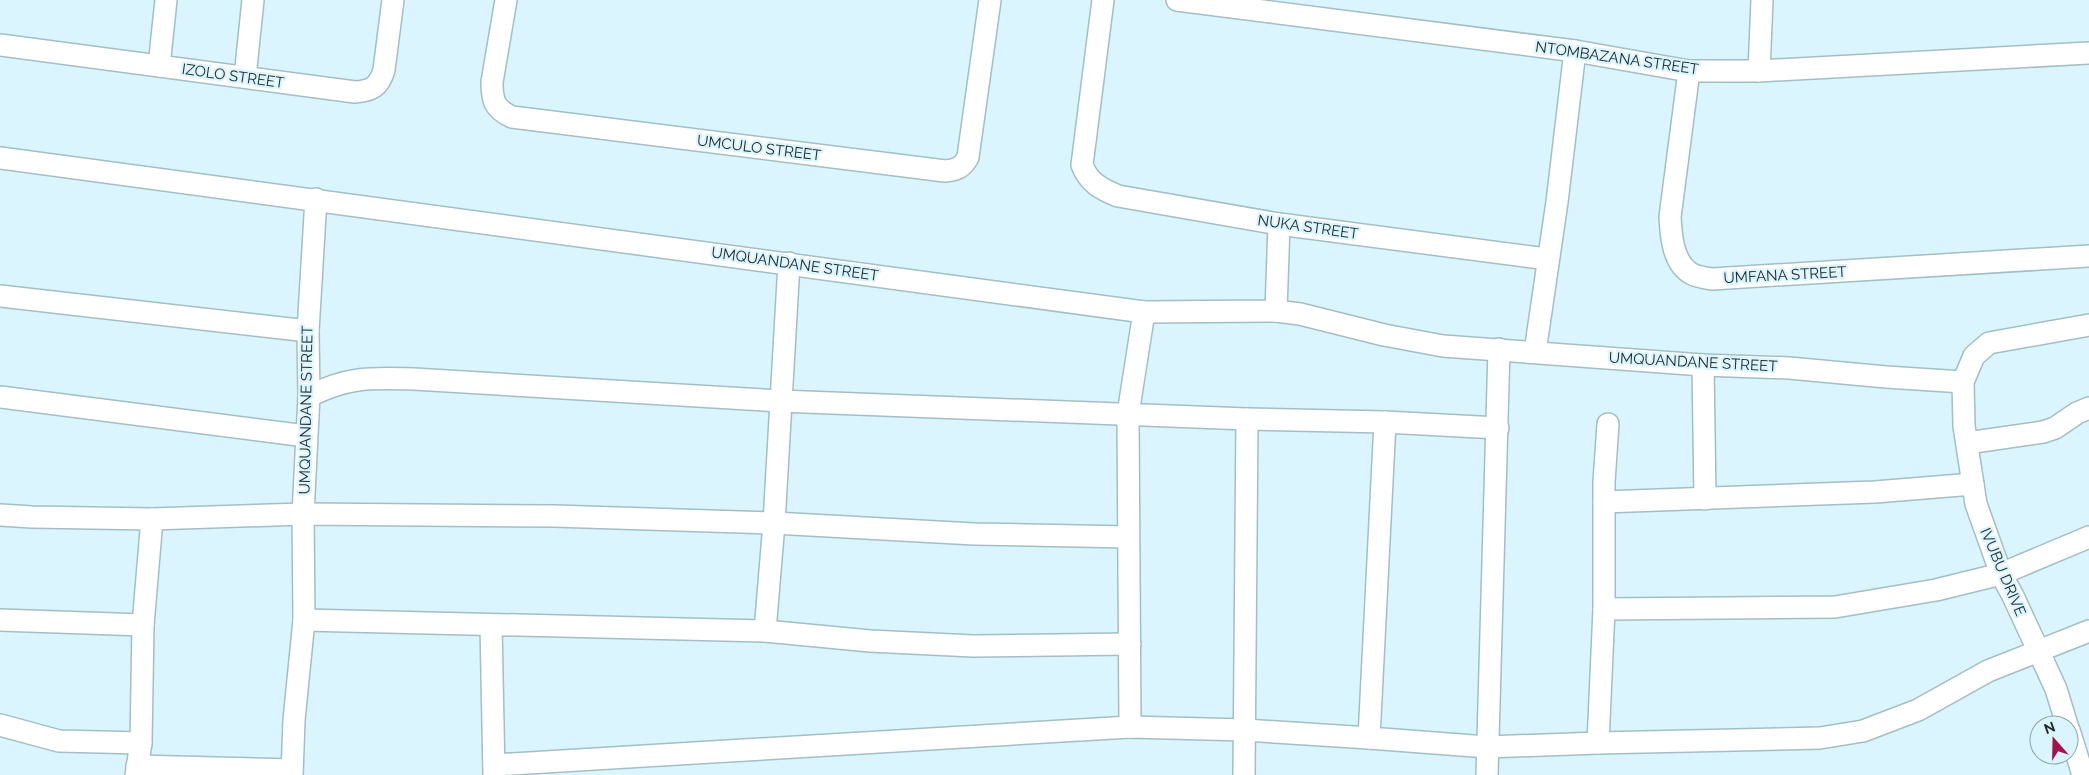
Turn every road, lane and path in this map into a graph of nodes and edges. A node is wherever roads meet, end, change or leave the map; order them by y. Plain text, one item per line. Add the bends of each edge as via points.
1 (166, 0) edge
2 (253, 0) edge
3 (393, 0) edge
4 (506, 0) edge
5 (990, 0) edge
6 (1103, 0) edge
7 (1177, 0) edge
8 (1762, 0) edge
9 (0, 45) edge
10 (1575, 51) junction
11 (2089, 53) edge
12 (160, 66) junction
13 (1689, 71) junction
14 (1759, 71) junction
15 (245, 77) junction
16 (0, 158) edge
17 (316, 199) junction
18 (1279, 224) junction
19 (2089, 256) edge
20 (1547, 259) junction
21 (789, 263) junction
22 (0, 296) edge
23 (1276, 311) junction
24 (1144, 312) junction
25 (2089, 325) edge
26 (308, 331) junction
27 (1499, 349) junction
28 (1535, 352) junction
29 (1703, 365) junction
30 (1964, 382) junction
31 (309, 396) junction
32 (0, 397) edge
33 (780, 401) junction
34 (2089, 408) edge
35 (1128, 414) junction
36 (1247, 419) junction
37 (1385, 422) junction
38 (1608, 424) dead end
39 (1498, 428) junction
40 (306, 436) junction
41 (1967, 443) junction
42 (1973, 484) junction
43 (1704, 499) junction
44 (1604, 502) junction
45 (303, 514) junction
46 (0, 515) edge
47 (152, 519) junction
48 (774, 522) junction
49 (2089, 537) edge
50 (1128, 538) junction
51 (2000, 574) junction
52 (1604, 609) junction
53 (0, 620) edge
54 (304, 620) junction
55 (144, 625) junction
56 (491, 625) junction
57 (765, 631) junction
58 (2089, 631) edge
59 (1130, 644) junction
60 (2038, 651) junction
61 (2065, 715) edge
62 (0, 725) edge
63 (1130, 727) junction
64 (1245, 730) junction
65 (1369, 738) junction
66 (141, 743) junction
67 (1598, 743) junction
68 (1487, 747) junction
69 (2079, 762) edge
70 (137, 770) edge
71 (494, 770) edge
72 (292, 773) edge
73 (1244, 775) edge
74 (1487, 775) edge
75 (2083, 775) edge

1 - 12 street
2 - 15 street
3 - 15 street, IZOLO STREET via 384,70 374,88 355,92
4 - 5 street, UMCULO STREET via 492,94 495,105 507,115 945,171 957,170 968,157
6 - 18 street, NUKA STREET via 1082,165 1092,182 1118,196
7 - 10 street, NTOMBAZANA STREET
8 - 14 street
9 - 12 street, IZOLO STREET
10 - 13 street, NTOMBAZANA STREET
10 - 20 street
11 - 14 street, NTOMBAZANA STREET
12 - 15 street, IZOLO STREET
13 - 14 street, NTOMBAZANA STREET
13 - 19 street, UMFANA STREET via 1670,217 1675,252 1685,269 1694,275 1712,279
16 - 17 street, UMQUANDANE STREET
17 - 21 street, UMQUANDANE STREET
17 - 26 street, UMQUANDANE STREET
18 - 20 street, NUKA STREET
18 - 23 street
20 - 28 street
21 - 24 street, UMQUANDANE STREET
21 - 33 street
22 - 26 street
23 - 24 street, UMQUANDANE STREET
23 - 27 street, UMQUANDANE STREET via 1412,341
24 - 35 street
25 - 30 street via 1989,343 1974,356
26 - 31 street, UMQUANDANE STREET
27 - 28 street, UMQUANDANE STREET
27 - 39 street
28 - 29 street, UMQUANDANE STREET
29 - 30 street, UMQUANDANE STREET via 1789,368
29 - 43 street
30 - 41 street, IVUBU DRIVE
31 - 33 street via 339,383 367,378
31 - 40 street, UMQUANDANE STREET
32 - 40 street
33 - 35 street
33 - 48 street
34 - 41 street via 2042,432
35 - 36 street
35 - 50 street
36 - 37 street
36 - 64 street
37 - 39 street
37 - 65 street
38 - 44 street
39 - 68 street
40 - 45 street, UMQUANDANE STREET
41 - 42 street, IVUBU DRIVE
42 - 43 street via 1875,492
42 - 51 street, IVUBU DRIVE via 1976,504
43 - 44 street
44 - 52 street
45 - 47 street
45 - 48 street
45 - 54 street, UMQUANDANE STREET
46 - 47 street
47 - 55 street
48 - 50 street via 974,534
48 - 57 street
49 - 51 street
50 - 59 street
51 - 52 street via 1936,590 1835,607
51 - 60 street, IVUBU DRIVE
52 - 67 street
53 - 55 street
54 - 56 street
54 - 72 street, UMQUANDANE STREET
55 - 66 street
56 - 57 street
56 - 71 street
57 - 59 street via 973,646
58 - 60 street
59 - 63 street
60 - 61 street, IVUBU DRIVE
60 - 67 street via 1963,684 1918,710 1863,731 1820,738
62 - 66 street via 59,741
63 - 64 street
63 - 71 street
64 - 65 street
64 - 73 street
65 - 68 street
66 - 70 street
67 - 68 street
68 - 74 street
69 - 75 street
70 - 72 street

